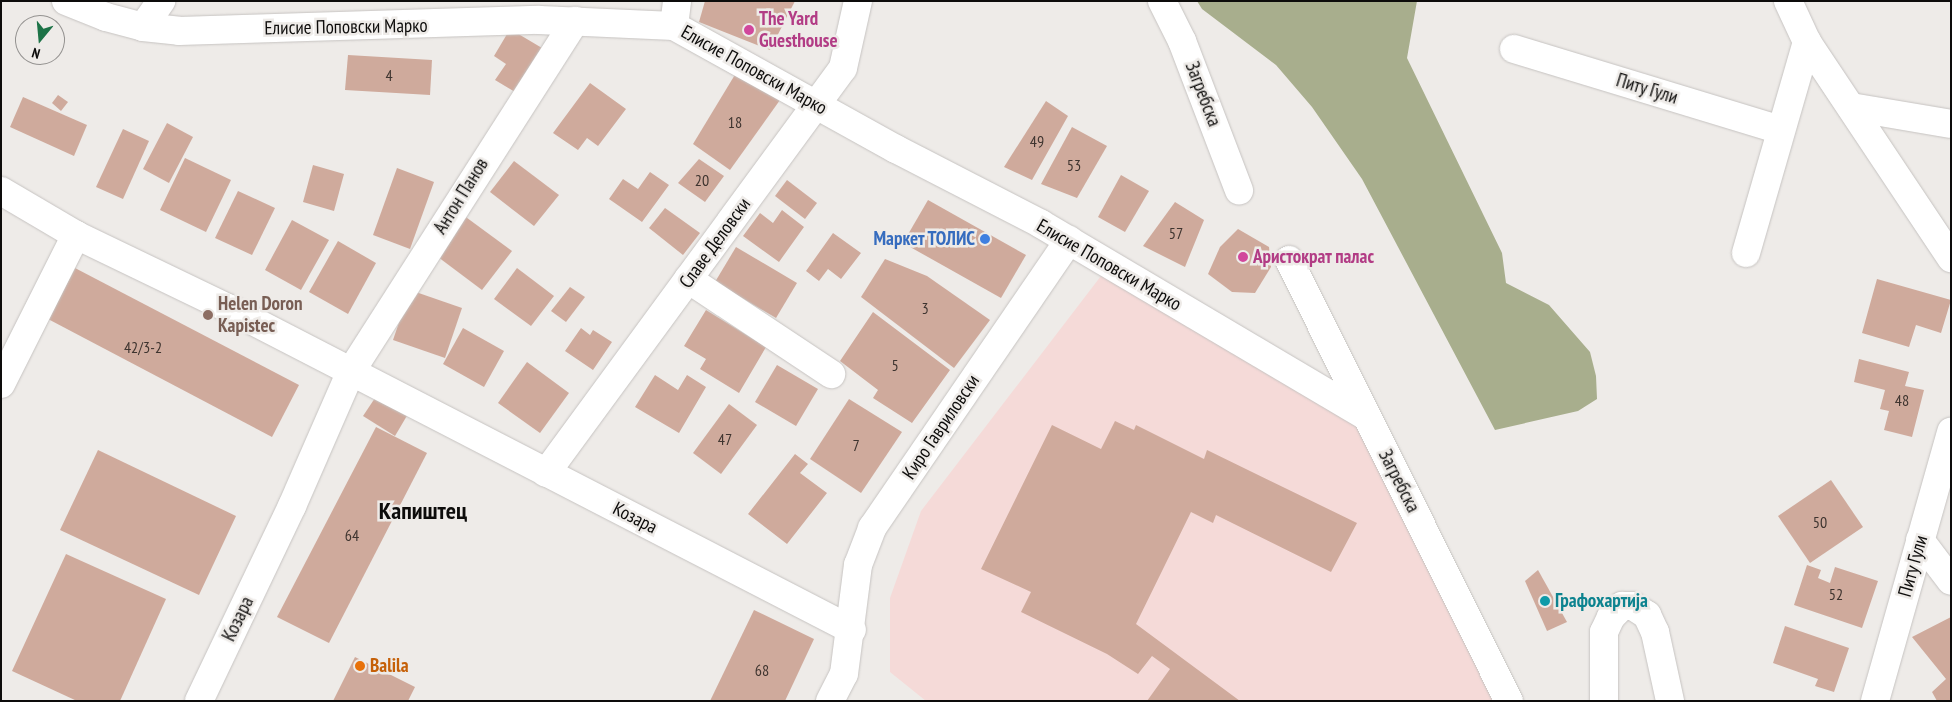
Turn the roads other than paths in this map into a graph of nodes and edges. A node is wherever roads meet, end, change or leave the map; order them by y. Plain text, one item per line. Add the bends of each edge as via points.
1 (66, 1) edge
2 (161, 1) edge
3 (858, 1) edge
4 (1162, 1) edge
5 (1788, 1) edge
6 (676, 14) edge
7 (575, 21) junction
8 (143, 27) junction
9 (1807, 42) junction
10 (1514, 49) dead end
11 (816, 104) junction
12 (1851, 107) junction
13 (1951, 124) edge
14 (1780, 130) junction
15 (1240, 190) dead end
16 (1, 191) edge
17 (76, 235) junction
18 (1069, 240) junction
19 (1746, 253) dead end
20 (1951, 258) edge
21 (1289, 260) dead end
22 (688, 279) junction
23 (350, 373) junction
24 (831, 374) dead end
25 (1, 384) edge
26 (1366, 416) junction
27 (1951, 432) edge
28 (546, 473) junction
29 (1920, 540) junction
30 (1951, 582) edge
31 (852, 630) junction
32 (199, 701) edge
33 (830, 701) edge
34 (1509, 701) edge
35 (1604, 701) edge
36 (1670, 701) edge
37 (1875, 701) edge

1 - 8 street, Елисие Поповски Марко
2 - 8 street
3 - 11 street, Славе Деловски via 843,68
4 - 15 street, Загребска via 1182,41
5 - 9 street
6 - 7 street, Елисие Поповски Марко
6 - 11 street, Елисие Поповски Марко
7 - 8 street, Елисие Поповски Марко via 180,31
7 - 23 street, Антон Панов
9 - 12 street
9 - 14 street
10 - 14 street, Питу Гули
11 - 18 street, Елисие Поповски Марко
11 - 22 street, Славе Деловски
12 - 13 street
12 - 20 street
14 - 19 street
16 - 17 street, Козара
17 - 23 street, Козара via 144,266
17 - 25 street
18 - 26 street, Елисие Поповски Марко
18 - 31 street, Киро Гавриловски via 872,528 858,565
21 - 26 street, Загребска
22 - 24 street
22 - 28 street, Славе Деловски
23 - 28 street, Козара
23 - 32 street, Козара via 292,506
26 - 34 street, Загребска
27 - 29 street, Питу Гули
28 - 31 street, Козара
29 - 30 street
29 - 37 street, Питу Гули
31 - 33 street via 844,674
35 - 36 street via 1604,632 1610,617 1622,606 1640,609 1651,624

